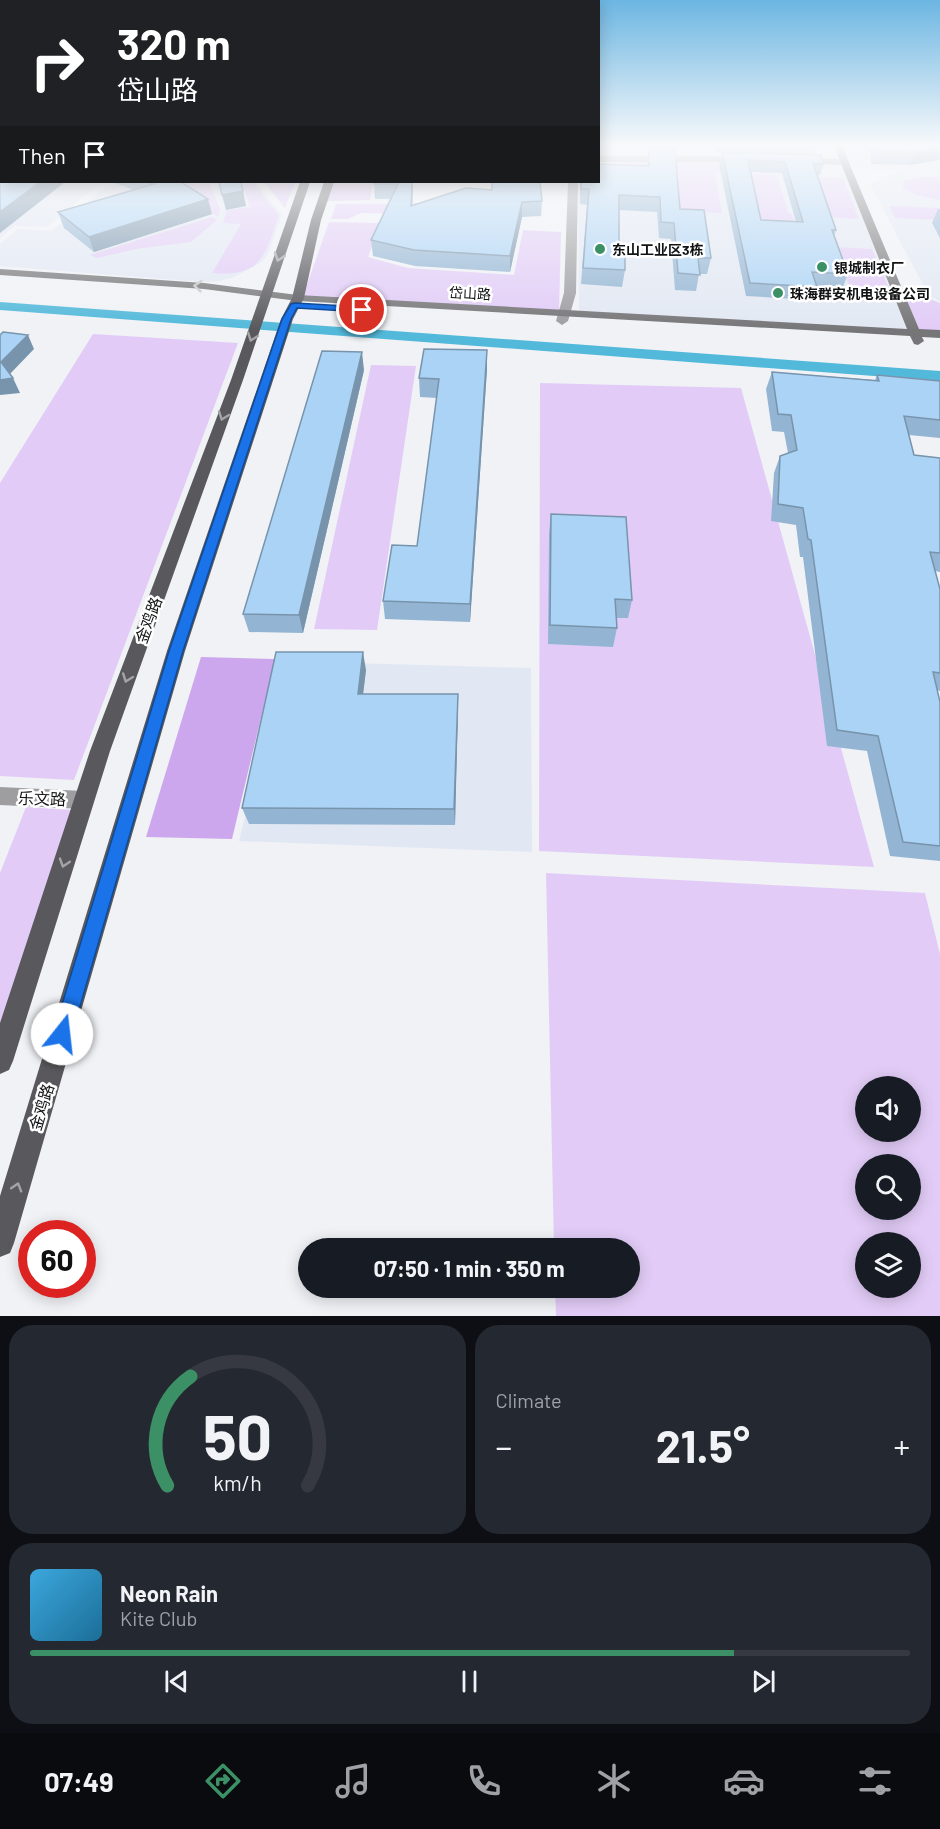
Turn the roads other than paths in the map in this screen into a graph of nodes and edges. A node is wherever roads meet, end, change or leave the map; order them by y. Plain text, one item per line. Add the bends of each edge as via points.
1 (296, 207) edge
2 (320, 207) edge
3 (572, 207) edge
4 (864, 207) edge
5 (0, 272) edge
6 (0, 281) edge
7 (296, 302) junction
8 (263, 303) junction
9 (564, 317) junction
10 (940, 334) edge
11 (917, 337) junction
12 (940, 344) edge
13 (0, 796) edge
14 (84, 800) junction
15 (0, 1061) edge
16 (0, 1243) edge

1 -> 8 main road, 金鸡路
2 - 7 main road, 金鸡路
3 - 9 street via 570,293
4 - 11 street
8 -> 5 street, 岱山路 via 204,286
6 - 8 street, 岱山路
7 - 8 street, 岱山路
7 - 9 street, 岱山路
16 -> 7 main road, 金鸡路 via 176,651 286,319
8 -> 14 main road, 金鸡路
9 - 11 street, 岱山路
10 - 11 street, 岱山路
11 - 12 street, 岱山路
13 - 14 street, 乐文路
14 -> 15 main road, 金鸡路

